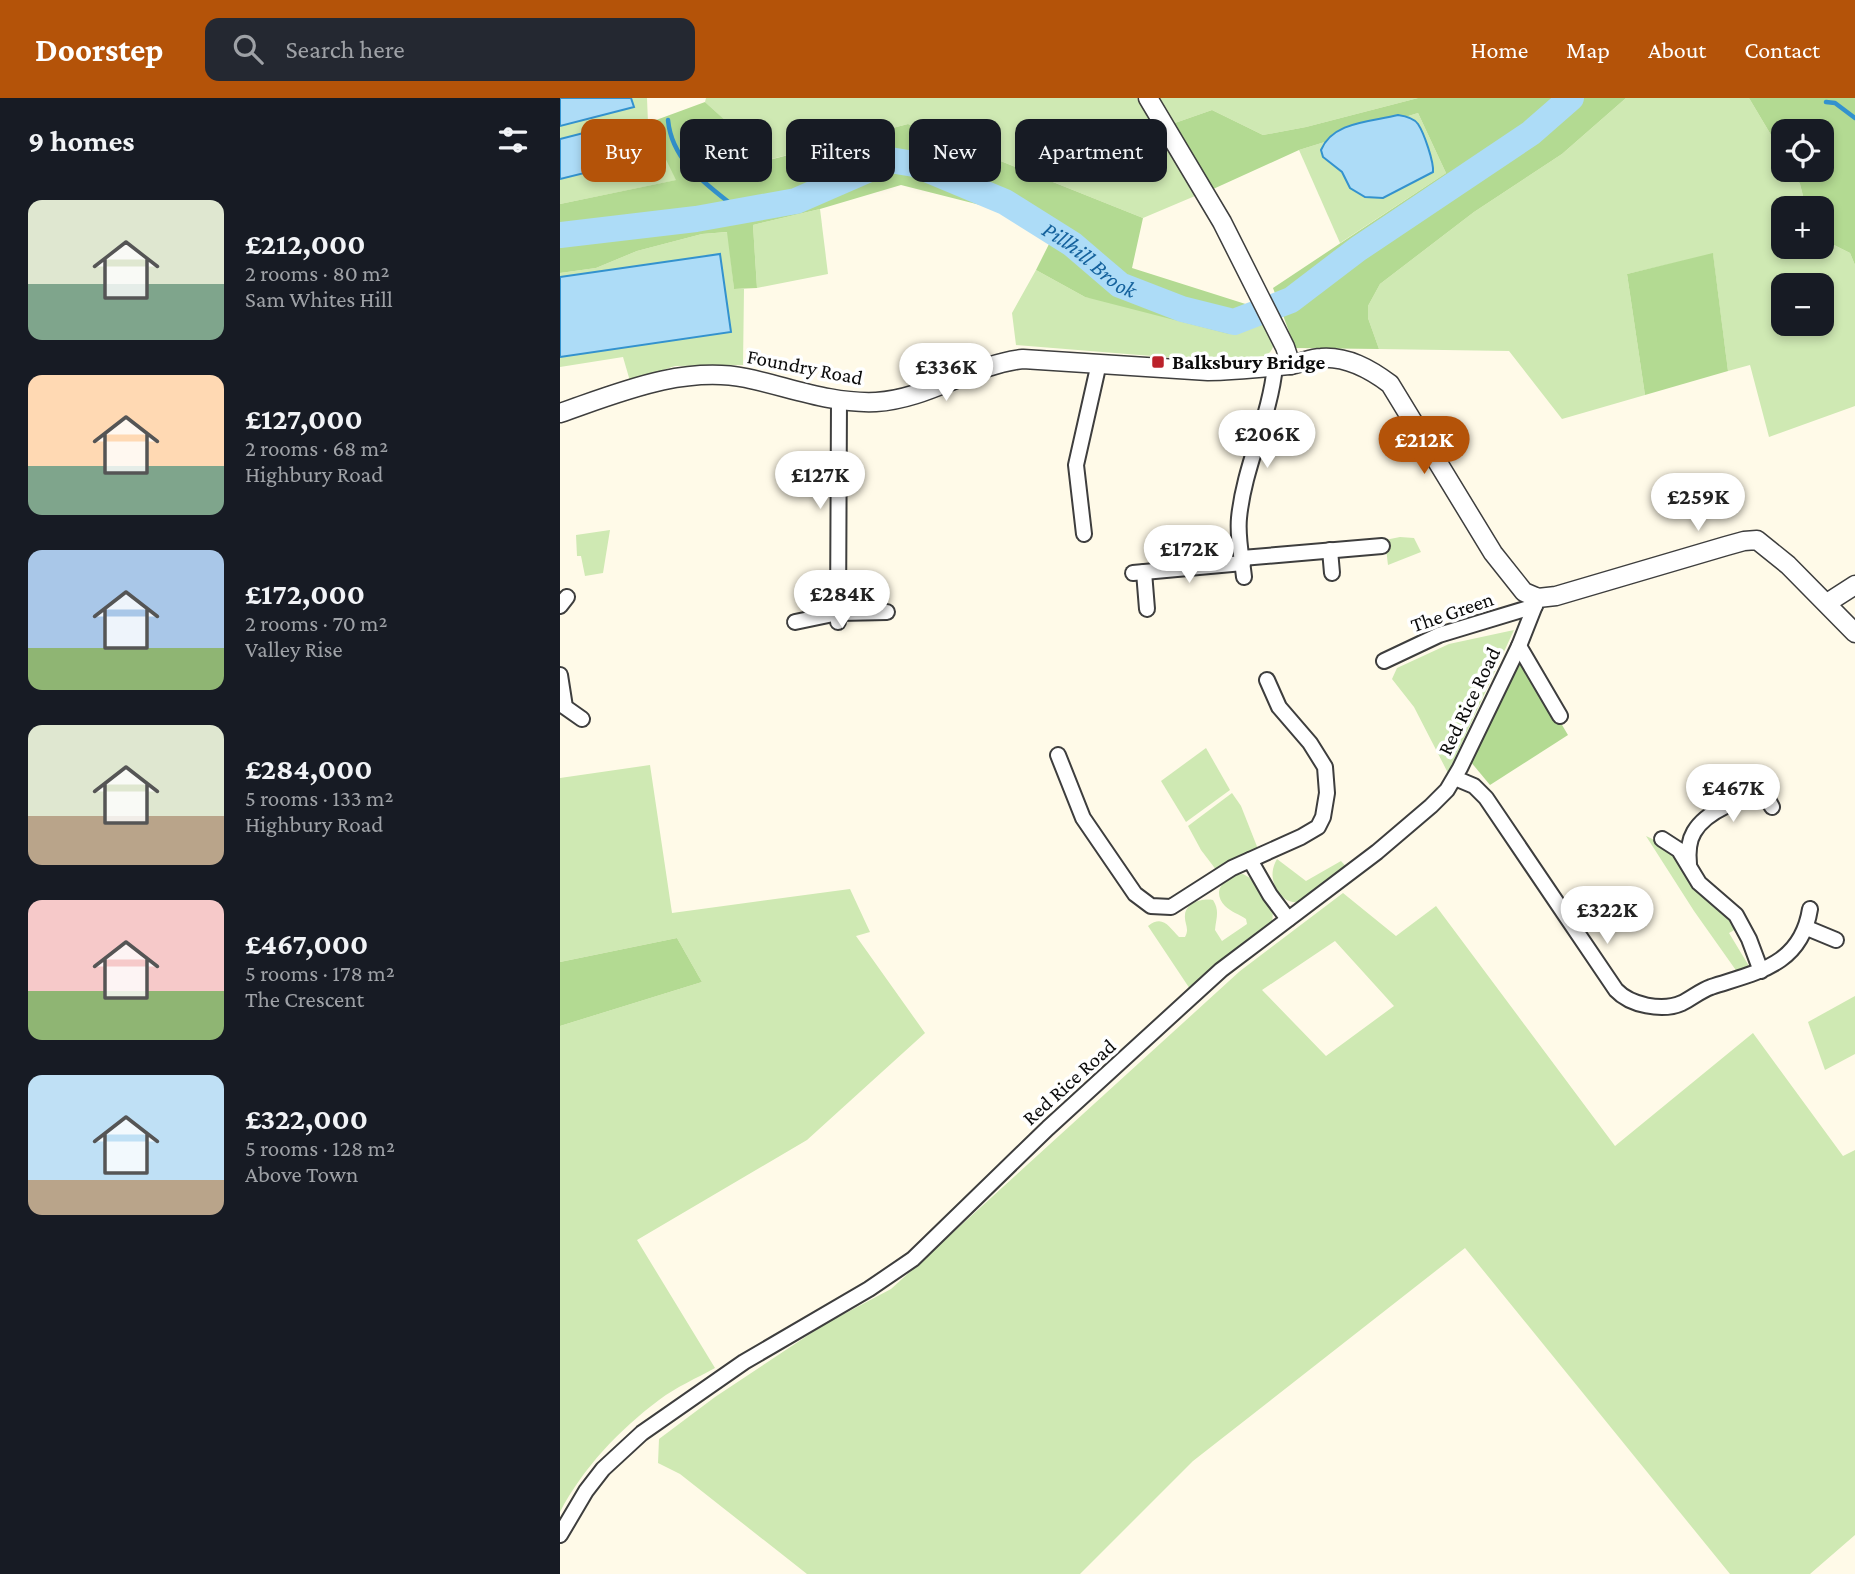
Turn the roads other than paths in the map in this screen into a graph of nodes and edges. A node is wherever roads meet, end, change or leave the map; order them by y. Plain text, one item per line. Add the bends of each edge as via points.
1 (1148, 98) edge
2 (1099, 363) junction
3 (1283, 365) junction
4 (839, 400) junction
5 (560, 413) edge
6 (1084, 534) dead end
7 (1382, 546) dead end
8 (1330, 551) junction
9 (1243, 566) junction
10 (1332, 573) dead end
11 (1855, 585) edge
12 (1537, 602) junction
13 (1827, 603) junction
14 (1147, 609) dead end
15 (887, 612) dead end
16 (838, 618) junction
17 (795, 622) dead end
18 (1855, 633) edge
19 (1518, 646) junction
20 (1384, 661) dead end
21 (560, 676) edge
22 (1273, 683) dead end
23 (1560, 716) dead end
24 (582, 719) dead end
25 (1058, 755) dead end
26 (1455, 778) junction
27 (1768, 794) dead end
28 (1662, 839) dead end
29 (1250, 860) junction
30 (1689, 866) junction
31 (1810, 909) dead end
32 (1288, 919) junction
33 (1807, 928) junction
34 (1836, 940) dead end
35 (1761, 971) junction
36 (560, 1535) edge

1 - 3 street via 1222,222 1259,295 1276,331
2 - 3 street, Foundry Road via 1208,371
2 - 4 street, Foundry Road via 1006,361 905,398
2 - 6 street via 1076,465
3 - 9 street via 1240,509
3 - 12 street, Foundry Road via 1321,358 1350,361 1390,384 1493,553
4 - 5 street, Foundry Road via 744,377 697,376 639,387
4 - 16 street
7 - 8 street
8 - 9 street
8 - 10 street
9 - 14 street via 1138,573
11 - 13 street
12 - 13 street via 1757,540
12 - 19 street, Red Rice Road
12 - 20 street, The Green via 1440,635
13 - 18 street
15 - 16 street
16 - 17 street
19 - 23 street
19 - 26 street, Red Rice Road
21 - 24 street via 565,707
22 - 29 street via 1279,707 1325,767 1327,793 1318,827
25 - 29 street via 1083,818 1142,901 1171,907
26 - 32 street, Red Rice Road via 1412,823
26 - 35 street via 1474,786 1486,798 1621,995 1634,1002 1675,1005
27 - 30 street via 1739,801 1698,827 1690,842
28 - 30 street via 1679,850
29 - 32 street
30 - 35 street via 1706,891 1736,915
31 - 33 street
32 - 36 street, Red Rice Road via 1221,970 913,1259 744,1362 642,1433 603,1469
33 - 34 street
33 - 35 street via 1791,951

